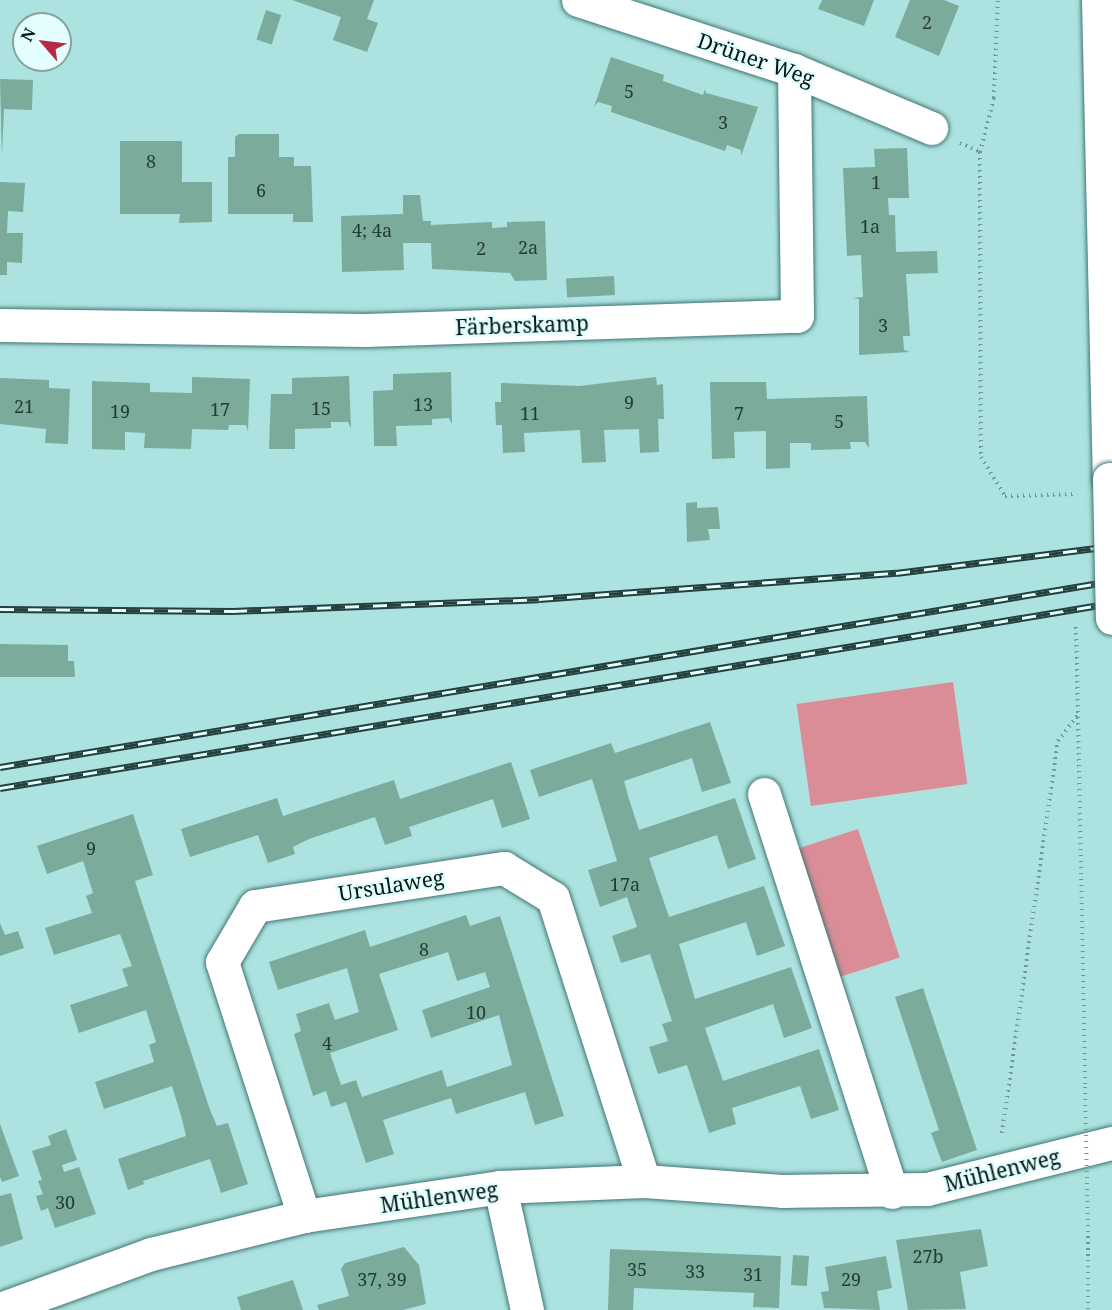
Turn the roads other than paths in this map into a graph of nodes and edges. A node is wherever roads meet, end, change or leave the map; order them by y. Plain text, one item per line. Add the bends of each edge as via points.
1 (578, 0) edge
2 (1098, 0) edge
3 (794, 70) junction
4 (931, 128) road end
5 (0, 325) edge
6 (1112, 618) edge
7 (764, 794) dead end
8 (1112, 1143) edge
9 (644, 1181) junction
10 (500, 1187) junction
11 (892, 1192) junction
12 (304, 1216) junction
13 (0, 1310) edge
14 (527, 1310) edge

1 - 3 street, Drüner Weg
2 - 6 street, bridge via 1099,486
3 - 4 street, Drüner Weg
3 - 5 street, Färberskamp via 797,316 365,330
7 - 11 street
8 - 11 street, Mühlenweg via 927,1189
9 - 10 street, Mühlenweg
9 - 11 street, Mühlenweg via 782,1191
9 - 12 street, Ursulaweg via 553,898 504,868 255,906 222,962
10 - 12 street, Mühlenweg
10 - 14 street
12 - 13 street, Mühlenweg via 151,1254

